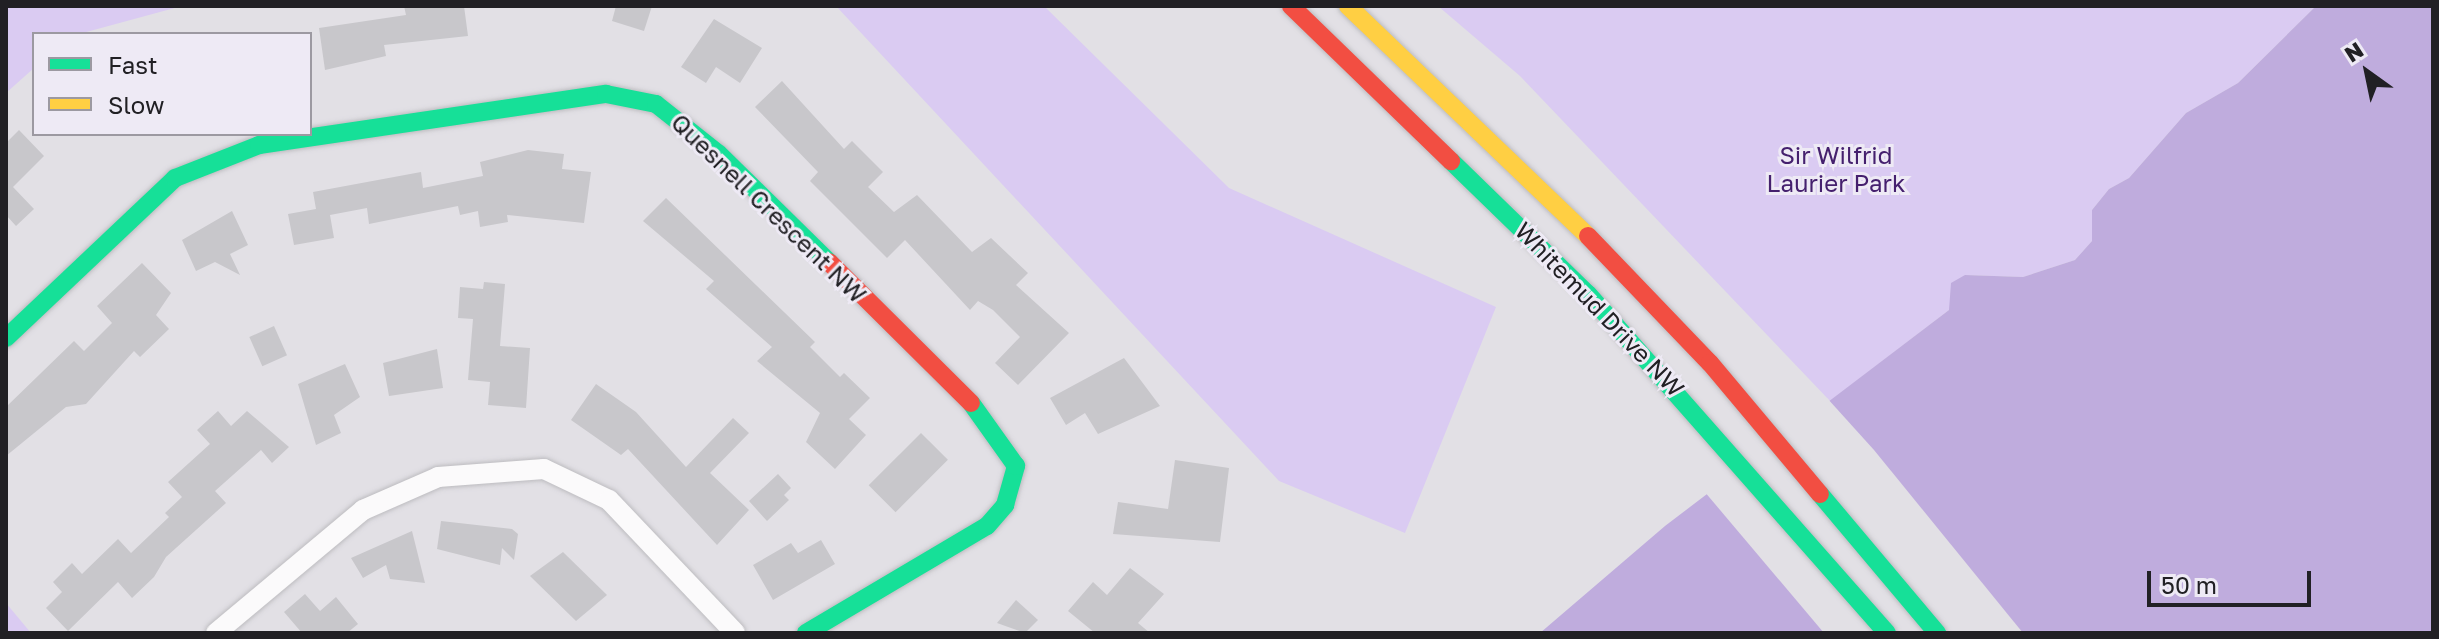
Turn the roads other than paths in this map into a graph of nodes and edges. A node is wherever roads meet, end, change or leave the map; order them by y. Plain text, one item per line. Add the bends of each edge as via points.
1 (1291, 6) edge
2 (1348, 6) edge
3 (6, 338) edge
4 (216, 633) edge
5 (735, 633) edge
6 (806, 633) edge
7 (1887, 633) edge
8 (1937, 633) edge

1 - 7 main road, Whitemud Drive NW via 1438,141 1676,386
2 - 8 main road, Whitemud Drive NW via 1533,179 1710,363
3 - 6 main road, Quesnell Crescent NW via 175,178 259,145 606,94 656,104 719,154 984,415 1016,466 1005,505 987,526
4 - 5 street via 363,510 438,477 544,469 609,500

